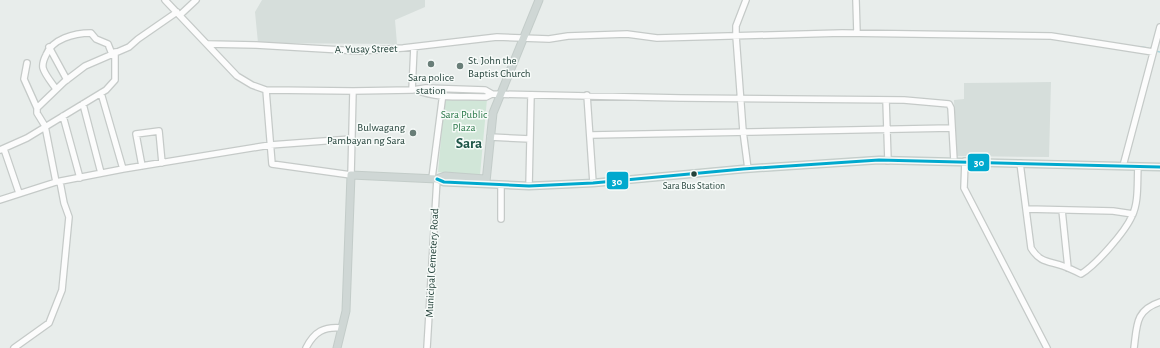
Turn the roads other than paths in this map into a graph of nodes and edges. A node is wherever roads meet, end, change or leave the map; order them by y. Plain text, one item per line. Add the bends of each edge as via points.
1 (165, 0) edge
2 (196, 0) edge
3 (540, 0) edge
4 (746, 0) edge
5 (856, 0) edge
6 (178, 14) junction
7 (1160, 26) edge
8 (856, 33) junction
9 (736, 36) junction
10 (524, 38) junction
11 (208, 44) junction
12 (49, 47) junction
13 (414, 47) junction
14 (1153, 52) junction
15 (114, 53) junction
16 (27, 63) dead end
17 (67, 80) junction
18 (56, 89) junction
19 (444, 89) junction
20 (266, 90) junction
21 (415, 90) junction
22 (353, 91) junction
23 (101, 93) junction
24 (492, 94) junction
25 (500, 94) junction
26 (442, 95) junction
27 (531, 95) junction
28 (587, 95) junction
29 (740, 98) junction
30 (886, 100) junction
31 (83, 104) junction
32 (37, 108) junction
33 (63, 116) junction
34 (45, 126) junction
35 (886, 128) junction
36 (952, 128) junction
37 (743, 131) junction
38 (591, 135) junction
39 (490, 137) junction
40 (351, 139) junction
41 (530, 139) junction
42 (270, 145) junction
43 (2, 149) edge
44 (888, 160) junction
45 (954, 161) junction
46 (965, 161) junction
47 (162, 163) junction
48 (1020, 163) junction
49 (142, 166) junction
50 (1123, 166) junction
51 (1138, 167) junction
52 (1160, 167) edge
53 (123, 169) junction
54 (748, 169) junction
55 (101, 173) junction
56 (351, 175) junction
57 (80, 178) junction
58 (434, 178) junction
59 (485, 181) junction
60 (58, 182) junction
61 (593, 183) junction
62 (501, 185) junction
63 (529, 186) junction
64 (19, 193) junction
65 (0, 200) edge
66 (1026, 209) junction
67 (1062, 210) junction
68 (1133, 214) junction
69 (501, 219) dead end
70 (1068, 268) junction
71 (1160, 302) edge
72 (342, 328) junction
73 (14, 348) edge
74 (306, 348) edge
75 (337, 348) edge
76 (427, 348) edge
77 (1047, 348) edge
78 (1134, 348) edge

1 - 6 street
2 - 6 street
3 - 10 main road
4 - 9 street via 736,26
5 - 8 street
6 - 11 street
6 - 15 street via 129,47
7 - 14 street
8 - 9 street, A. Yusay Street
8 - 14 street, A. Yusay Street via 1051,36
9 - 10 street, A. Yusay Street via 657,38 627,34
9 - 29 street
10 - 13 street, A. Yusay Street via 472,38
10 - 25 main road
11 - 13 street, A. Yusay Street via 359,51
11 - 20 street via 237,76
12 - 15 street via 62,38 91,33 96,39 108,44
12 - 17 street
12 - 18 street via 42,64
13 - 21 street
14 - 50 street
15 - 17 street via 85,66
15 - 23 street via 115,80
16 - 32 street via 24,79
17 - 18 street
18 - 32 street
19 - 21 street
19 - 24 street via 485,90
19 - 26 street, Municipal Cemetery Road
20 - 22 street
20 - 42 street
21 - 22 street
21 - 26 street
22 - 40 street
23 - 31 street
23 - 53 street
24 - 25 street
24 - 26 street via 486,97
25 - 27 street
25 - 39 main road via 493,113
26 - 58 street, Municipal Cemetery Road
27 - 28 street
27 - 41 street
28 - 29 street
28 - 38 street
29 - 30 street
29 - 37 street
30 - 35 street
30 - 36 street via 949,104
31 - 33 street
31 - 55 street
32 - 34 street via 37,113
33 - 34 street
33 - 57 street
34 - 43 street via 27,138
34 - 60 street
35 - 36 street
35 - 37 street
35 - 44 street
36 - 45 street
37 - 38 street
37 - 54 street
38 - 61 street
39 - 41 street
39 - 59 main road
40 - 42 street
40 - 56 street
41 - 63 street
42 - 47 street
42 - 56 street via 271,162 274,166
43 - 64 street
44 - 45 main road
44 - 54 main road
45 - 46 main road
46 - 48 main road
46 - 77 street via 964,188
47 - 49 street
47 - 49 street via 159,131 136,134
48 - 50 main road
48 - 66 street
49 - 53 street
50 - 51 main road
51 - 52 main road
51 - 68 street
53 - 55 street
54 - 61 main road
55 - 57 street
56 - 58 main road
56 - 72 main road via 346,310
57 - 60 street
58 - 59 main road via 444,182 477,184
58 - 76 street, Municipal Cemetery Road
59 - 62 main road
60 - 64 street
60 - 73 street via 69,217 62,290 49,323
61 - 63 main road
62 - 63 main road
62 - 69 street
64 - 65 street
66 - 67 street
66 - 70 street via 1032,248 1036,256
67 - 68 street
67 - 70 street
68 - 70 street via 1088,270 1081,274
71 - 78 street via 1144,310 1138,320
72 - 74 street via 321,329
72 - 75 main road

